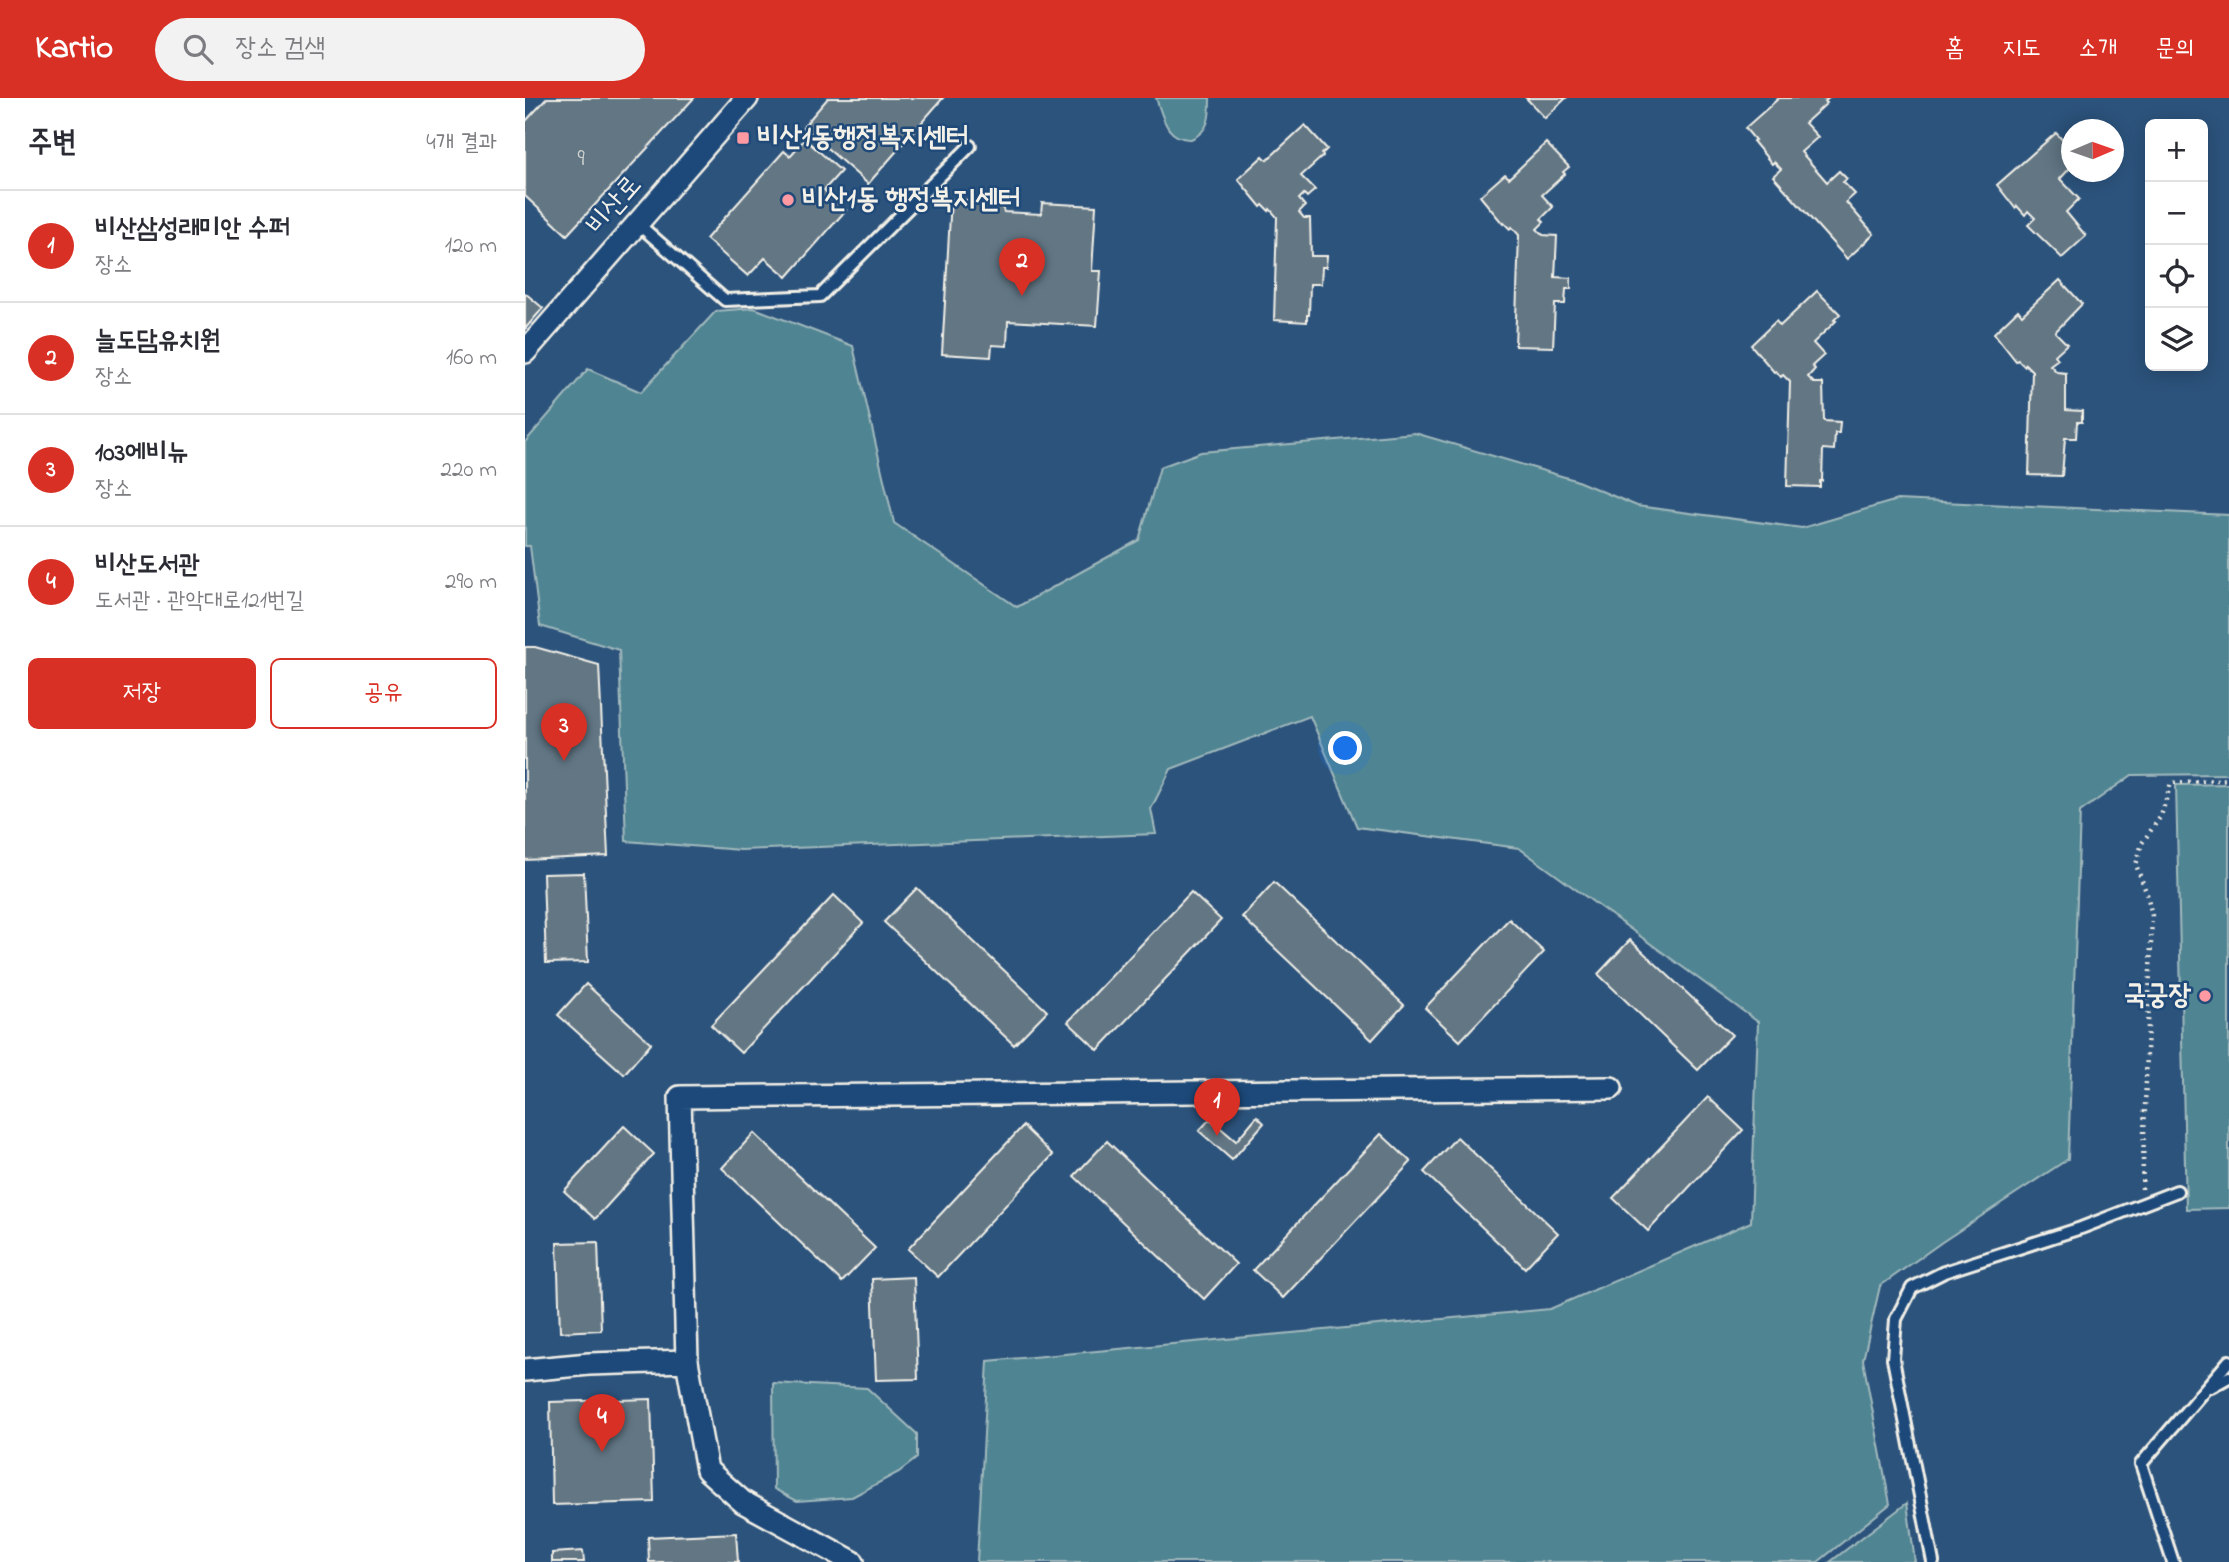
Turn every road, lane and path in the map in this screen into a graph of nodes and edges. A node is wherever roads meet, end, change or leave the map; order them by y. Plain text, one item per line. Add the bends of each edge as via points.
1 (747, 98) edge
2 (970, 146) dead end
3 (638, 223) junction
4 (525, 352) edge
5 (2229, 779) edge
6 (1611, 1088) dead end
7 (2177, 1191) dead end
8 (2141, 1205) junction
9 (687, 1361) junction
10 (2229, 1361) edge
11 (525, 1370) edge
12 (2229, 1377) edge
13 (2202, 1392) junction
14 (853, 1562) edge
15 (1933, 1562) edge
16 (2173, 1562) edge

1 - 3 street, 비산로
2 - 3 lane via 820,296 725,300
3 - 4 street, 비산로
5 - 8 path via 2171,783 2161,816 2142,843 2136,865 2152,916
6 - 9 street via 680,1097
7 - 8 lane
8 - 15 lane via 1912,1287 1896,1319 1893,1359
9 - 11 street
9 - 14 street via 707,1471 743,1502
10 - 13 lane
12 - 13 lane
13 - 16 lane via 2141,1464

